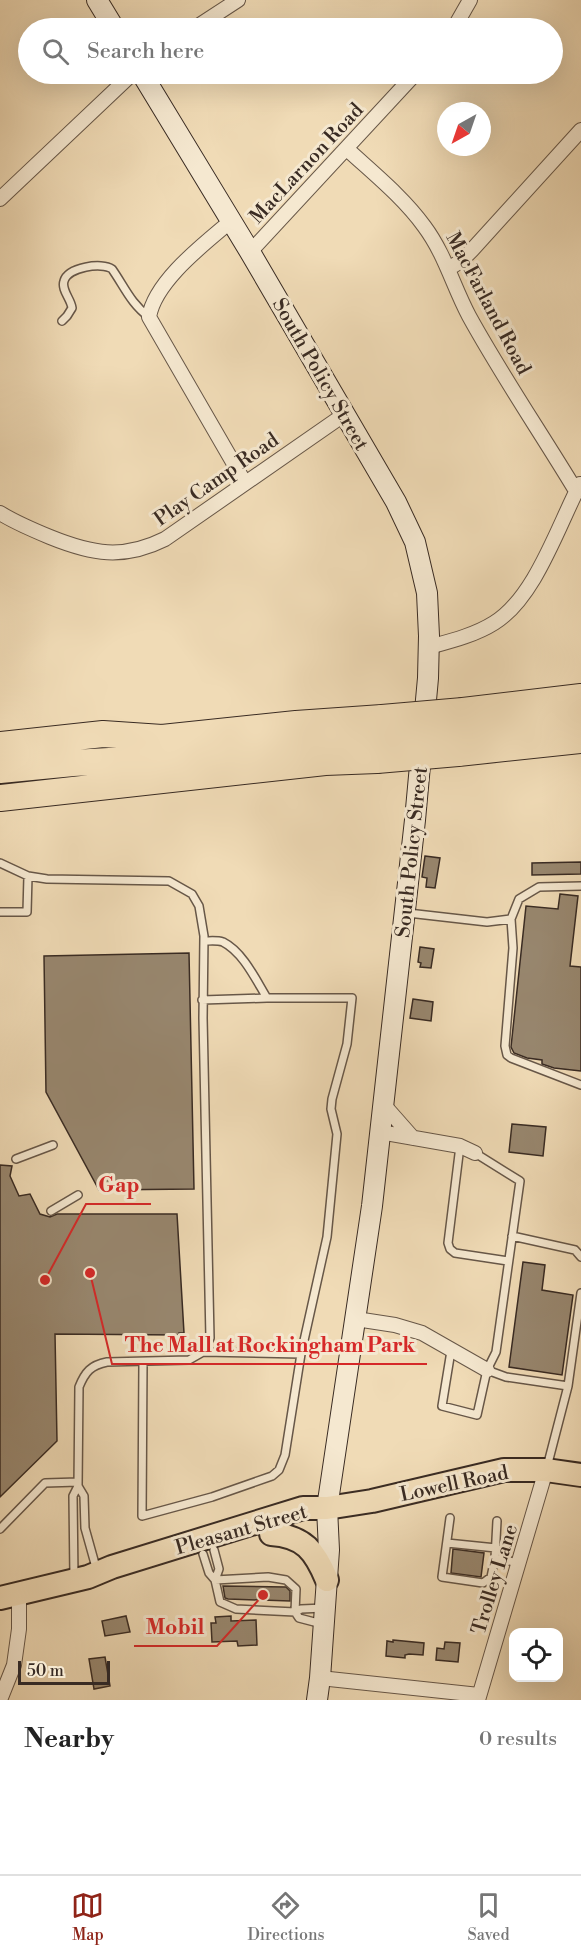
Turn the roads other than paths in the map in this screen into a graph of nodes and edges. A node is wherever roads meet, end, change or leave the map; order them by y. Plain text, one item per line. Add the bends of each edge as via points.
1 (97, 0) edge
2 (237, 0) edge
3 (470, 0) edge
4 (108, 18) edge
5 (210, 18) edge
6 (460, 18) edge
7 (121, 84) edge
8 (148, 84) edge
9 (406, 84) edge
10 (581, 130) edge
11 (347, 149) junction
12 (0, 199) edge
13 (231, 221) junction
14 (250, 252) junction
15 (448, 269) junction
16 (149, 317) junction
17 (62, 321) dead end
18 (345, 414) junction
19 (245, 483) junction
20 (579, 487) edge
21 (0, 513) edge
22 (429, 647) junction
23 (581, 697) edge
24 (581, 720) edge
25 (461, 732) junction
26 (162, 738) junction
27 (379, 739) junction
28 (581, 740) edge
29 (0, 745) edge
30 (513, 747) junction
31 (581, 757) edge
32 (73, 763) junction
33 (0, 770) edge
34 (0, 798) edge
35 (0, 863) edge
36 (28, 876) junction
37 (581, 886) edge
38 (0, 912) edge
39 (405, 912) junction
40 (511, 919) junction
41 (204, 941) junction
42 (267, 998) junction
43 (202, 1000) junction
44 (581, 1085) edge
45 (383, 1104) junction
46 (380, 1132) junction
47 (413, 1138) junction
48 (53, 1145) dead end
49 (460, 1146) junction
50 (475, 1153) joint
51 (16, 1159) dead end
52 (78, 1195) dead end
53 (51, 1211) dead end
54 (512, 1236) junction
55 (581, 1257) edge
56 (508, 1261) junction
57 (581, 1293) edge
58 (356, 1319) junction
59 (451, 1351) junction
60 (203, 1352) junction
61 (301, 1354) junction
62 (143, 1362) junction
63 (487, 1370) junction
64 (568, 1386) junction
65 (546, 1470) junction
66 (581, 1475) edge
67 (78, 1484) junction
68 (327, 1508) junction
69 (450, 1518) dead end
70 (497, 1521) dead end
71 (0, 1529) edge
72 (271, 1534) junction
73 (447, 1543) junction
74 (496, 1548) junction
75 (209, 1552) junction
76 (495, 1558) junction
77 (519, 1563) junction
78 (87, 1577) junction
79 (215, 1580) junction
80 (327, 1580) junction
81 (9, 1596) edge
82 (295, 1612) junction
83 (325, 1616) junction
84 (320, 1678) junction
85 (479, 1697) edge
86 (0, 1700) edge
87 (317, 1700) edge

1 - 4 street
2 - 5 street
3 - 6 street
7 - 12 street
8 - 13 street, South Policy Street
9 - 11 street, MacLarnon Road
10 - 15 street via 472,250
11 - 14 street, MacLarnon Road
11 - 15 street, MacFarland Road via 423,224
13 - 14 street, South Policy Street
13 - 16 street via 180,266 150,307
14 - 18 street, South Policy Street
15 - 20 street, MacFarland Road via 470,317
16 - 17 lane via 138,309 112,269 98,266 69,273 64,278 63,286 72,308
16 - 19 street
18 - 19 street, Play Camp Road
18 - 22 street, South Policy Street via 396,502 414,542 427,593
19 - 21 street, Play Camp Road via 165,539 125,553 82,549 28,529
20 - 22 street via 532,581 506,615
22 - 39 street, South Policy Street
23 - 25 highway
24 - 25 highway
25 - 27 highway, bridge
25 - 27 highway, bridge
25 - 30 highway
26 - 27 highway via 296,724
26 - 29 highway via 103,734
26 - 32 highway
27 - 32 highway
27 - 34 highway via 325,762
28 - 30 highway
30 - 31 highway
32 - 33 highway
35 - 36 lane
36 - 38 lane via 27,912
36 - 41 lane via 169,881 192,894 199,906
37 - 40 lane via 539,887 519,899
39 - 40 lane via 487,922
39 - 45 street, South Policy Street
40 - 44 lane via 507,1055
41 - 42 lane via 219,941 232,949
41 - 43 lane
42 - 43 lane
42 - 61 lane via 352,998 347,1044 332,1099 337,1134 327,1237
43 - 60 lane via 210,1309 210,1338
45 - 46 street, South Policy Street
45 - 47 street
46 - 47 street
46 - 58 street, South Policy Street
47 - 49 street
48 - 51 lane
49 - 50 street
49 - 56 lane via 450,1249
50 - 54 lane via 520,1181
52 - 53 lane
54 - 55 lane via 575,1250
54 - 56 lane
56 - 63 lane via 496,1352
57 - 64 lane
58 - 59 street via 409,1328
58 - 68 street, South Policy Street
59 - 63 street
59 - 63 lane via 442,1406 477,1415
60 - 61 lane
60 - 62 lane via 189,1360
61 - 62 lane via 285,1455 279,1470 221,1494 142,1516
62 - 67 lane via 97,1364 83,1377 79,1387
63 - 64 lane via 506,1377
64 - 65 lane
65 - 66 main road, Lowell Road
65 - 68 main road, Lowell Road via 504,1470
65 - 77 street, Trolley Lane
67 - 71 lane via 45,1483
67 - 78 lane via 84,1496
67 - 78 lane via 73,1496
68 - 72 main road, Pleasant Street via 308,1521
68 - 78 main road, Pleasant Street via 303,1508
68 - 80 street, South Policy Street
69 - 73 lane
70 - 74 lane
72 - 75 main road, Pleasant Street
72 - 80 main road via 307,1546
73 - 74 lane
73 - 76 lane via 442,1577 483,1583 491,1577
74 - 76 lane
75 - 78 main road, Pleasant Street via 113,1581
75 - 79 lane via 209,1573
75 - 79 lane via 219,1569
76 - 77 lane
77 - 85 street, Trolley Lane
78 - 81 main road, Pleasant Street
79 - 82 lane via 220,1602 236,1609
79 - 82 lane via 268,1576 286,1580 296,1589
80 - 83 street, South Policy Street
81 - 86 street via 19,1629 14,1665
82 - 83 lane via 301,1609
82 - 83 lane via 299,1618
83 - 84 street, South Policy Street
84 - 85 street
84 - 87 street, South Policy Street

